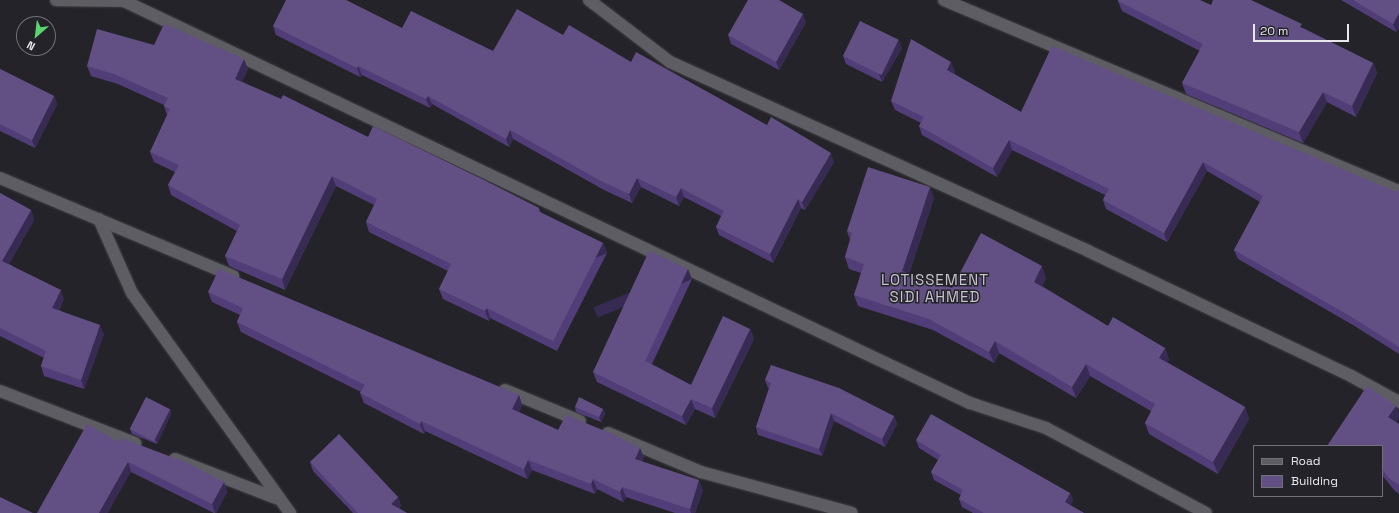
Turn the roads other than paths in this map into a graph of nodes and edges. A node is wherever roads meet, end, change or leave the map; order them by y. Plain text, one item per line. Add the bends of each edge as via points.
1 (56, 0) edge
2 (142, 0) edge
3 (589, 0) edge
4 (944, 0) edge
5 (124, 1) junction
6 (0, 178) edge
7 (1399, 191) edge
8 (99, 219) junction
9 (246, 281) edge
10 (495, 386) edge
11 (0, 391) edge
12 (1399, 402) edge
13 (146, 448) edge
14 (161, 454) edge
15 (278, 499) junction
16 (290, 513) edge
17 (852, 513) edge
18 (1206, 513) edge

1 - 5 street
2 - 5 street
3 - 12 street via 670,62 1088,251 1351,376
4 - 7 street
5 - 18 street via 970,403 1046,428
6 - 8 street
8 - 9 street
8 - 15 street via 132,293
10 - 17 street via 701,472
11 - 13 street
14 - 15 street
15 - 16 street

